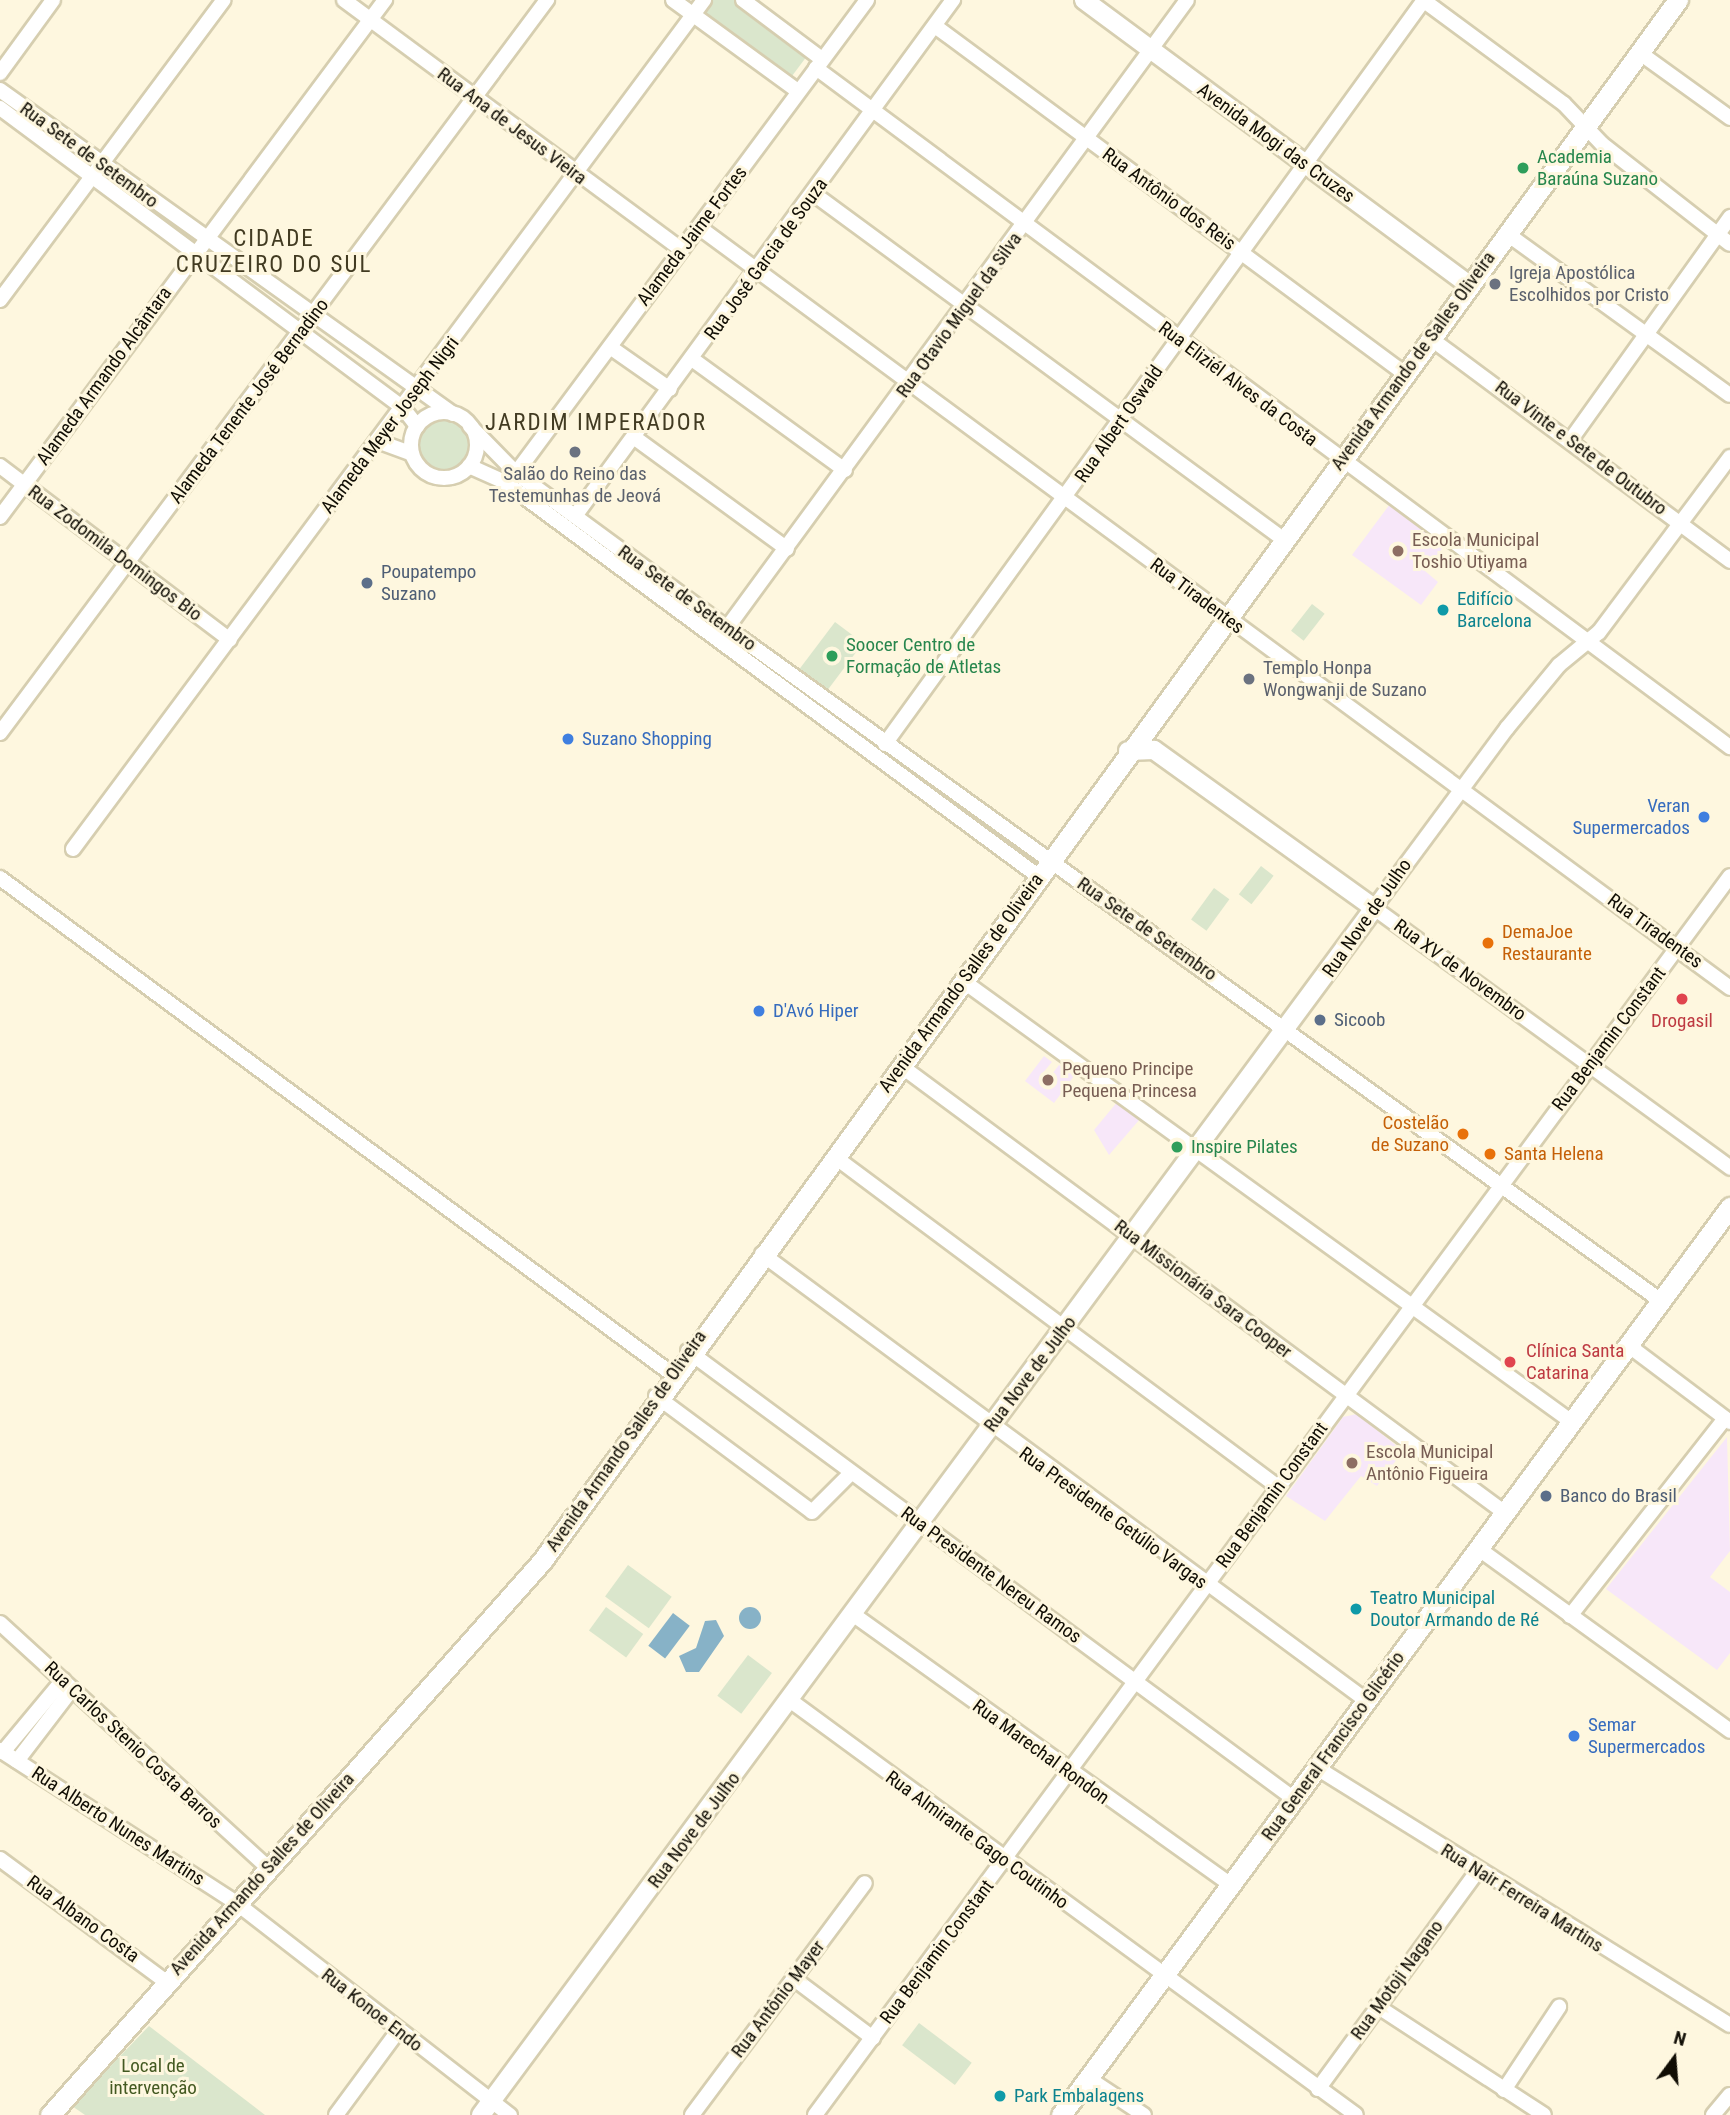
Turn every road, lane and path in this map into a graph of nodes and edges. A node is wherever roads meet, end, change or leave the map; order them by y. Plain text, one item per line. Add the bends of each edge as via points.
1 (53, 0) edge
2 (225, 0) edge
3 (344, 0) edge
4 (385, 0) edge
5 (547, 0) edge
6 (673, 0) edge
7 (704, 0) edge
8 (743, 0) edge
9 (867, 0) edge
10 (953, 0) edge
11 (1084, 0) edge
12 (1187, 0) edge
13 (1423, 0) edge
14 (1678, 0) edge
15 (693, 15) junction
16 (370, 19) junction
17 (934, 26) junction
18 (1151, 50) junction
19 (1640, 53) junction
20 (819, 64) junction
21 (0, 72) edge
22 (0, 90) edge
23 (798, 91) junction
24 (474, 98) junction
25 (0, 108) edge
26 (875, 110) junction
27 (1730, 118) edge
28 (1584, 125) junction
29 (1087, 139) junction
30 (1305, 164) junction
31 (96, 170) junction
32 (577, 174) junction
33 (814, 194) junction
34 (1730, 217) edge
35 (1026, 223) junction
36 (700, 228) junction
37 (1507, 233) junction
38 (1717, 234) junction
39 (205, 239) junction
40 (1730, 244) edge
41 (682, 250) junction
42 (195, 251) junction
43 (1242, 251) junction
44 (757, 270) junction
45 (1469, 285) junction
46 (0, 300) edge
47 (968, 303) junction
48 (312, 318) junction
49 (301, 332) junction
50 (1645, 334) junction
51 (1430, 338) junction
52 (1180, 339) junction
53 (610, 347) junction
54 (692, 359) junction
55 (1404, 373) junction
56 (909, 383) junction
57 (670, 389) junction
58 (415, 392) junction
59 (1730, 395) edge
60 (403, 408) junction
61 (453, 414) junction
62 (1123, 419) junction
63 (417, 426) junction
64 (470, 426) junction
65 (635, 438) junction
66 (1572, 438) junction
67 (377, 441) junction
68 (412, 454) junction
69 (1730, 457) edge
70 (1340, 461) junction
71 (0, 466) edge
72 (469, 466) junction
73 (845, 470) junction
74 (516, 472) junction
75 (24, 484) junction
76 (1066, 499) junction
77 (575, 516) junction
78 (0, 517) edge
79 (1681, 523) junction
80 (1283, 539) junction
81 (787, 549) junction
82 (1730, 561) edge
83 (128, 562) junction
84 (1225, 617) junction
85 (727, 628) junction
86 (230, 640) junction
87 (1588, 641) junction
88 (1149, 722) junction
89 (0, 733) edge
90 (886, 744) junction
91 (1730, 747) edge
92 (1154, 750) junction
93 (1128, 751) junction
94 (1460, 790) junction
95 (73, 849) dead end
96 (1051, 860) junction
97 (1038, 876) junction
98 (1730, 876) edge
99 (0, 878) edge
100 (1374, 908) junction
101 (1678, 948) junction
102 (963, 981) junction
103 (1730, 988) edge
104 (1289, 1030) junction
105 (1591, 1064) junction
106 (901, 1066) junction
107 (1197, 1150) junction
108 (835, 1157) junction
109 (1730, 1168) edge
110 (1498, 1183) junction
111 (1730, 1207) edge
112 (1133, 1236) junction
113 (762, 1254) junction
114 (1661, 1301) junction
115 (1413, 1306) junction
116 (1065, 1328) junction
117 (1628, 1345) junction
118 (688, 1351) junction
119 (672, 1374) junction
120 (656, 1396) junction
121 (1345, 1396) junction
122 (1728, 1420) edge
123 (1572, 1422) junction
124 (990, 1427) junction
125 (851, 1473) junction
126 (1278, 1487) junction
127 (1505, 1513) junction
128 (922, 1524) junction
129 (1479, 1549) junction
130 (1205, 1586) junction
131 (854, 1615) junction
132 (1570, 1616) junction
133 (0, 1623) edge
134 (1136, 1682) junction
135 (68, 1684) junction
136 (791, 1701) junction
137 (1367, 1701) junction
138 (1730, 1731) edge
139 (6, 1757) edge
140 (1317, 1768) junction
141 (1070, 1773) junction
142 (1294, 1799) junction
143 (0, 1859) edge
144 (1004, 1863) junction
145 (267, 1867) junction
146 (1477, 1872) junction
147 (864, 1884) dead end
148 (1231, 1885) junction
149 (235, 1902) junction
150 (793, 1978) junction
151 (1163, 1978) junction
152 (165, 1981) junction
153 (1377, 2006) junction
154 (1559, 2007) dead end
155 (1730, 2025) edge
156 (398, 2031) junction
157 (873, 2038) junction
158 (1088, 2078) junction
159 (1318, 2089) junction
160 (1504, 2090) junction
161 (1730, 2095) edge
162 (486, 2108) edge
163 (50, 2115) edge
164 (335, 2115) edge
165 (510, 2115) edge
166 (692, 2115) edge
167 (816, 2115) edge
168 (1061, 2115) edge
169 (1143, 2115) edge
170 (1356, 2115) edge
171 (1544, 2115) edge
172 (1713, 2115) edge

1 - 21 street
2 - 31 street
3 - 16 street, Rua Ana de Jesus Vieira
4 - 16 street, Alameda Armando Alcântara
5 - 24 street, Alameda Tenente José Bernadino
6 - 15 street
7 - 15 street, Alameda Meyer Joseph Nigri
8 - 20 street, Rua Eliziél Alves da Costa
9 - 20 street, Alameda Jaime Fortes
10 - 17 street, Rua José Garcia de Souza
11 - 18 street, Avenida Mogi das Cruzes
12 - 18 street, Rua Otavio Miguel da Silva
13 - 28 street
13 - 30 street, Rua Albert Oswald
14 - 19 main road, Avenida Armando de Salles Oliveira
15 - 23 street
15 - 32 street, Alameda Meyer Joseph Nigri
16 - 24 street, Rua Ana de Jesus Vieira
16 - 39 street, Alameda Armando Alcântara
17 - 26 street, Rua José Garcia de Souza
17 - 29 street, Rua Antônio dos Reis
18 - 29 street, Rua Otavio Miguel da Silva
18 - 30 street, Avenida Mogi das Cruzes
19 - 27 street
19 - 28 main road, Avenida Armando de Salles Oliveira
20 - 23 street, Alameda Jaime Fortes
20 - 26 street, Rua Eliziél Alves da Costa
22 - 31 street, Rua Sete de Setembro
23 - 36 street, Alameda Jaime Fortes
24 - 32 street, Rua Ana de Jesus Vieira
24 - 48 street, Alameda Tenente José Bernadino
25 - 31 street, Rua Sete de Setembro
26 - 33 street, Rua José Garcia de Souza
26 - 35 street, Rua Eliziél Alves da Costa
28 - 37 main road, Avenida Armando de Salles Oliveira
28 - 38 street
29 - 35 street, Rua Otavio Miguel da Silva
29 - 43 street, Rua Antônio dos Reis
30 - 43 street, Rua Albert Oswald
30 - 45 street, Avenida Mogi das Cruzes
31 - 39 street, Rua Sete de Setembro
31 - 42 street, Rua Sete de Setembro
31 - 46 street
32 - 41 street, Rua Ana de Jesus Vieira
32 - 58 street, Alameda Meyer Joseph Nigri
33 - 44 street, Rua José Garcia de Souza
33 - 47 street
34 - 38 street
35 - 47 street, Rua Otavio Miguel da Silva
35 - 52 street, Rua Eliziél Alves da Costa
36 - 41 street, Alameda Jaime Fortes
36 - 44 street, Rua Tiradentes
37 - 45 main road, Avenida Armando de Salles Oliveira
37 - 50 street
38 - 40 street
38 - 50 street
39 - 42 street, Alameda Armando Alcântara
39 - 48 street, Rua Sete de Setembro
41 - 53 street, Alameda Jaime Fortes
42 - 49 street, Rua Sete de Setembro
42 - 75 street, Alameda Armando Alcântara
43 - 52 street, Rua Albert Oswald
43 - 55 street, Rua Antônio dos Reis
44 - 54 street, Rua José Garcia de Souza
44 - 56 street, Rua Tiradentes
45 - 51 main road, Avenida Armando de Salles Oliveira
47 - 56 street, Rua Otavio Miguel da Silva
47 - 62 street
48 - 49 street, Alameda Tenente José Bernadino
48 - 58 street, Rua Sete de Setembro
49 - 60 street, Rua Sete de Setembro
49 - 83 street, Alameda Tenente José Bernadino
50 - 59 street
50 - 66 street
51 - 55 main road, Avenida Armando de Salles Oliveira
51 - 66 street, Rua Vinte e Sete de Outubro
52 - 62 street, Rua Albert Oswald
52 - 70 street, Rua Eliziél Alves da Costa
53 - 57 street
53 - 74 street, Alameda Jaime Fortes
54 - 57 street, Rua José Garcia de Souza
54 - 73 street
55 - 70 main road, Avenida Armando de Salles Oliveira
56 - 73 street, Rua Otavio Miguel da Silva
56 - 76 street, Rua Tiradentes
57 - 65 street, Rua José Garcia de Souza
58 - 60 street, Alameda Meyer Joseph Nigri
58 - 61 street, Rua Sete de Setembro
60 - 63 street, Rua Sete de Setembro
60 - 67 street, Alameda Meyer Joseph Nigri
61 - 63 street via 433,414
61 - 64 street
62 - 76 street, Rua Albert Oswald
62 - 80 street
63 - 68 street
64 - 72 street via 477,446
64 - 74 street, Rua Sete de Setembro
65 - 77 street, Rua José Garcia de Souza
65 - 81 street
66 - 79 street, Rua Vinte e Sete de Outubro
67 - 68 street
67 - 86 street, Alameda Meyer Joseph Nigri
68 - 72 street via 421,469 440,478
69 - 79 street, Rua Nove de Julho
70 - 80 main road, Avenida Armando de Salles Oliveira
70 - 87 street, Rua Eliziél Alves da Costa
71 - 75 street, Rua Zodomila Domingos Bio
72 - 97 street, Rua Sete de Setembro via 502,481
73 - 81 street, Rua Otavio Miguel da Silva
74 - 77 street, Rua Sete de Setembro
75 - 78 street, Alameda Armando Alcântara
75 - 83 street, Rua Zodomila Domingos Bio
76 - 84 street, Rua Tiradentes
76 - 90 street, Rua Albert Oswald
77 - 85 street, Rua Sete de Setembro
79 - 82 street, Rua Vinte e Sete de Outubro
79 - 87 street, Rua Nove de Julho
80 - 84 main road, Avenida Armando de Salles Oliveira
81 - 85 street, Rua Otavio Miguel da Silva
83 - 86 street, Rua Zodomila Domingos Bio
83 - 89 street, Alameda Tenente José Bernadino
84 - 88 main road, Avenida Armando de Salles Oliveira
84 - 94 street, Rua Tiradentes
85 - 90 street, Rua Sete de Setembro
86 - 95 street, Alameda Meyer Joseph Nigri
87 - 91 street, Rua Eliziél Alves da Costa
87 - 94 street, Rua Nove de Julho via 1559,665
88 - 92 street
88 - 93 main road, Avenida Armando Salles de Oliveira
90 - 96 street, Rua Sete de Setembro
92 - 93 street
92 - 100 street, Rua XV de Novembro
93 - 96 main road, Avenida Armando Salles de Oliveira
94 - 100 street, Rua Nove de Julho
94 - 101 street, Rua Tiradentes
96 - 97 main road, Avenida Armando Salles de Oliveira
96 - 104 street, Rua Sete de Setembro
97 - 102 main road, Avenida Armando Salles de Oliveira
98 - 101 street, Rua Benjamin Constant
99 - 119 street
100 - 104 street, Rua Nove de Julho
100 - 105 street, Rua XV de Novembro
101 - 103 street, Rua Tiradentes
101 - 105 street, Rua Benjamin Constant
102 - 106 main road, Avenida Armando Salles de Oliveira
102 - 107 street
104 - 107 street, Rua Nove de Julho
104 - 110 street, Rua Sete de Setembro
105 - 109 street, Rua XV de Novembro
105 - 110 street, Rua Benjamin Constant
106 - 108 main road, Avenida Armando Salles de Oliveira
106 - 112 street, Rua Missionária Sara Cooper
107 - 112 street, Rua Nove de Julho
107 - 115 street
108 - 113 main road, Avenida Armando Salles de Oliveira
108 - 116 street
110 - 114 street, Rua Sete de Setembro
110 - 115 street, Rua Benjamin Constant
111 - 114 main road, Rua General Francisco Glicério
112 - 116 street, Rua Nove de Julho
112 - 121 street, Rua Missionária Sara Cooper
113 - 118 main road, Avenida Armando Salles de Oliveira
113 - 124 street, Rua Presidente Getúlio Vargas
114 - 117 main road, Rua General Francisco Glicério
115 - 121 street, Rua Benjamin Constant
115 - 123 street
116 - 124 street, Rua Nove de Julho
116 - 126 street
117 - 122 street
117 - 123 main road, Rua General Francisco Glicério
118 - 119 main road, Avenida Armando Salles de Oliveira
118 - 125 street, Rua Presidente Nereu Ramos
119 - 120 main road, Avenida Armando Salles de Oliveira
120 - 125 street via 812,1512
120 - 145 main road, Avenida Armando Salles de Oliveira via 520,1588
121 - 126 street, Rua Benjamin Constant
121 - 127 street, Rua Missionária Sara Cooper
122 - 132 street
123 - 127 main road, Rua General Francisco Glicério
124 - 128 street, Rua Nove de Julho
124 - 130 street, Rua Presidente Getúlio Vargas
125 - 128 street, Rua Presidente Nereu Ramos
126 - 130 street, Rua Benjamin Constant
127 - 129 main road, Rua General Francisco Glicério
128 - 131 street, Rua Nove de Julho
128 - 134 street, Rua Presidente Nereu Ramos
129 - 132 street
129 - 137 main road, Rua General Francisco Glicério
130 - 134 street, Rua Benjamin Constant
130 - 137 street, Rua Presidente Getúlio Vargas
131 - 136 street, Rua Nove de Julho
131 - 141 street, Rua Marechal Rondon
132 - 138 street
133 - 135 street, Rua Carlos Stenio Costa Barros
134 - 141 street, Rua Benjamin Constant
134 - 142 street, Rua Presidente Nereu Ramos
135 - 139 street
135 - 145 street, Rua Carlos Stenio Costa Barros
136 - 144 street, Rua Almirante Gago Coutinho
136 - 162 street, Rua Nove de Julho
137 - 140 main road, Rua General Francisco Glicério
139 - 149 street, Rua Alberto Nunes Martins
140 - 142 main road, Rua General Francisco Glicério
140 - 146 street, Rua Nair Ferreira Martins
141 - 144 street, Rua Benjamin Constant
141 - 148 street, Rua Marechal Rondon
142 - 148 main road, Rua General Francisco Glicério
143 - 152 street, Rua Albano Costa
144 - 151 street, Rua Almirante Gago Coutinho
144 - 157 street, Rua Benjamin Constant
145 - 149 main road, Avenida Armando Salles de Oliveira
146 - 153 street, Rua Motoji Nagano
146 - 155 street, Rua Nair Ferreira Martins
147 - 150 street, Rua Antônio Mayer
148 - 151 main road, Rua General Francisco Glicério
149 - 152 main road, Avenida Armando Salles de Oliveira
149 - 156 street, Rua Konoe Endo
150 - 157 street
150 - 166 street, Rua Antônio Mayer
151 - 158 main road, Rua General Francisco Glicério
151 - 159 street, Rua Almirante Gago Coutinho
152 - 163 main road, Avenida Armando Salles de Oliveira
153 - 159 street, Rua Motoji Nagano
153 - 160 street
154 - 160 street
156 - 162 street, Rua Konoe Endo
156 - 164 street
157 - 167 street, Rua Benjamin Constant
158 - 168 main road, Rua General Francisco Glicério
158 - 169 street
159 - 170 street, Rua Almirante Gago Coutinho
160 - 171 street
161 - 172 street
162 - 165 street, Rua Konoe Endo

